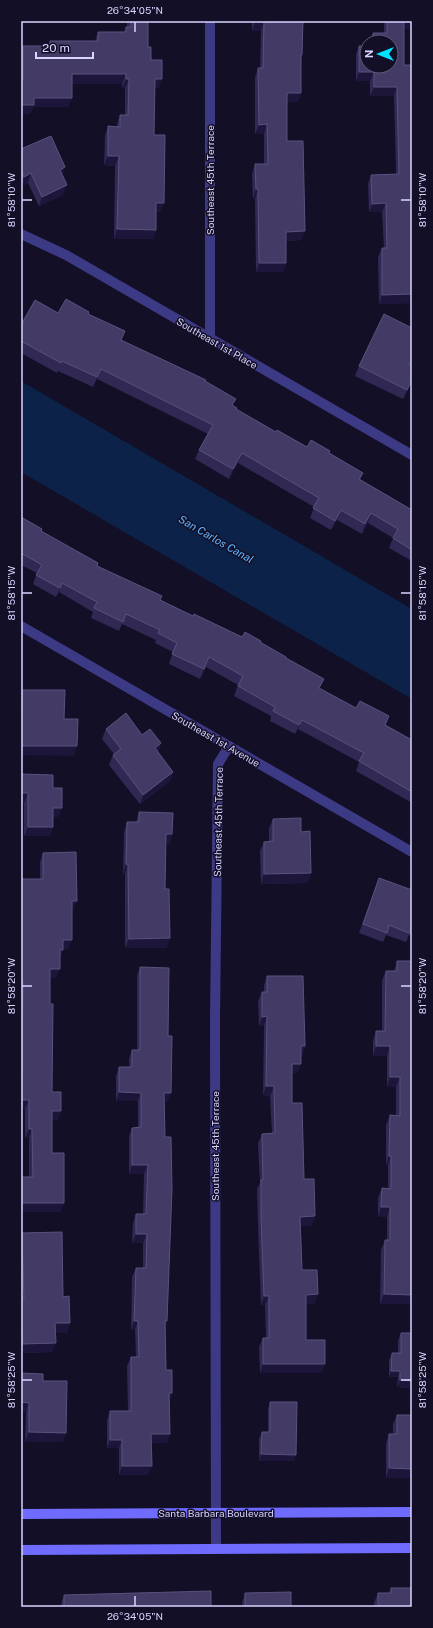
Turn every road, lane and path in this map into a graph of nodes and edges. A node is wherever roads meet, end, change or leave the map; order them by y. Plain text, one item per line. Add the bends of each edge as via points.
1 (210, 21) edge
2 (21, 234) edge
3 (210, 339) junction
4 (412, 455) edge
5 (21, 626) edge
6 (229, 746) junction
7 (412, 852) edge
8 (216, 1512) junction
9 (412, 1512) edge
10 (21, 1514) edge
11 (412, 1548) edge
12 (216, 1549) junction
13 (21, 1550) edge

1 - 3 street, Southeast 45th Terrace
2 - 3 street, Southeast 1st Place via 66,255
3 - 4 street, Southeast 1st Place
5 - 6 street, Southeast 1st Avenue
6 - 7 street, Southeast 1st Avenue
6 - 8 street, Southeast 45th Terrace via 218,764 215,1051
8 - 9 main road, Santa Barbara Boulevard
8 - 10 main road, Santa Barbara Boulevard
8 - 12 street, Southeast 45th Terrace
11 - 12 main road
12 - 13 main road

